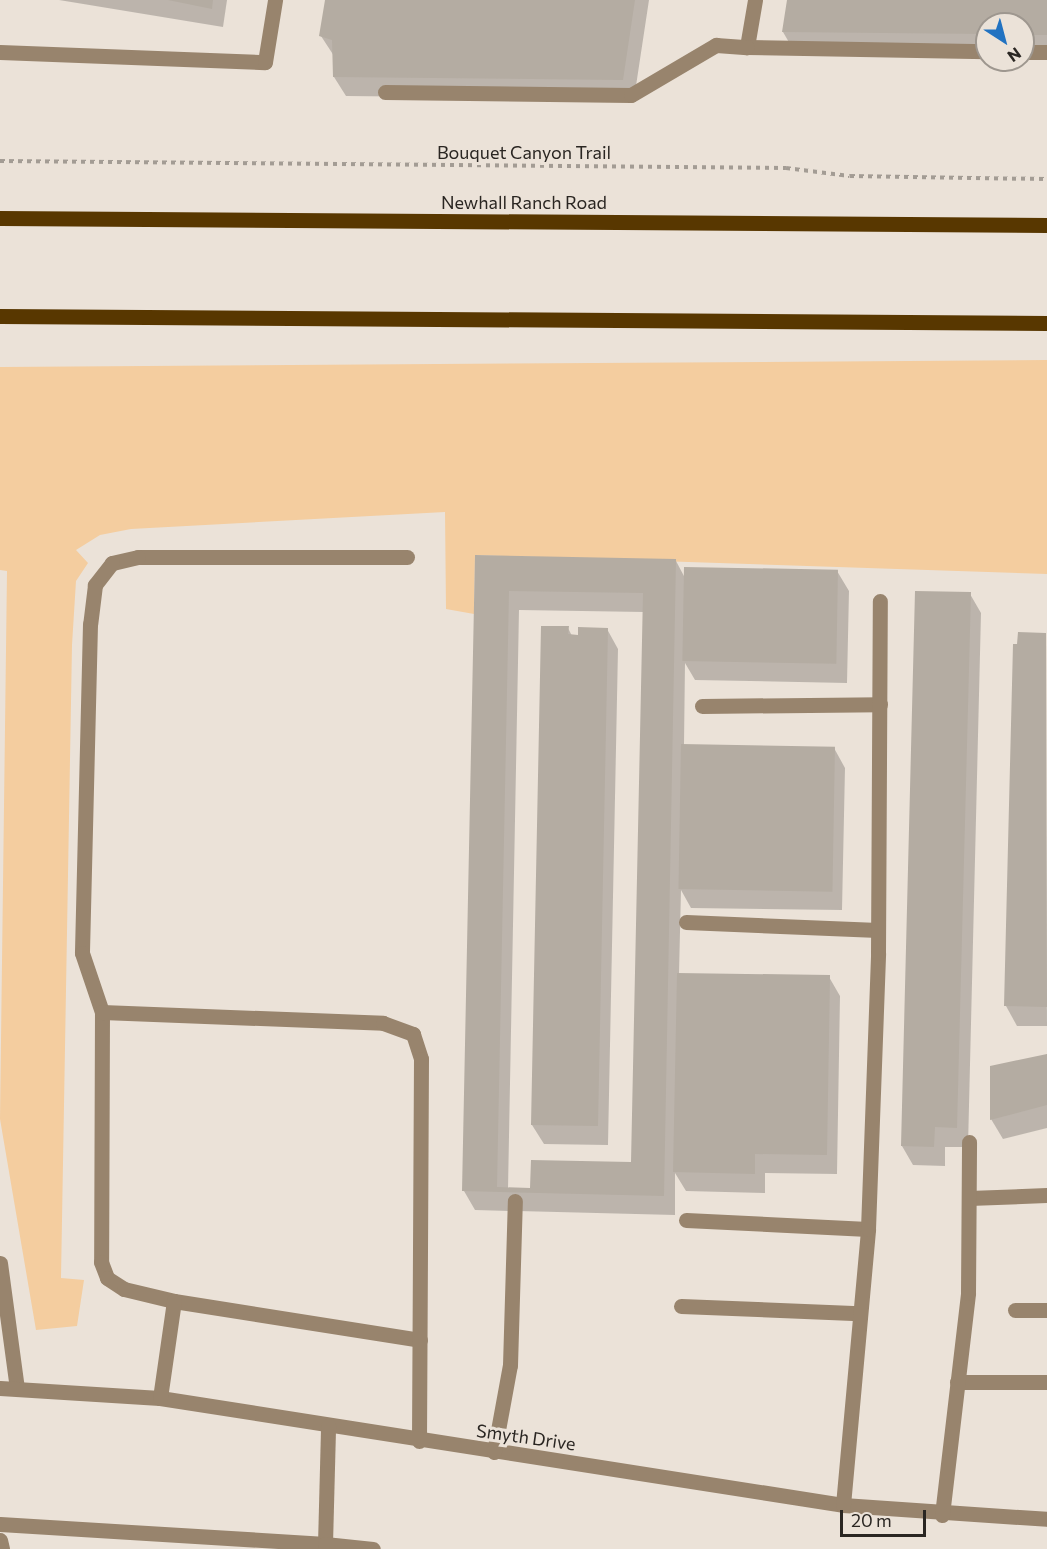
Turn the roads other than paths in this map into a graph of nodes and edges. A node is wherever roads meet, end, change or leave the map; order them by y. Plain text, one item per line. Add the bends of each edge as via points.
1 (275, 0) edge
2 (755, 0) edge
3 (747, 47) junction
4 (975, 51) edge
5 (0, 52) edge
6 (386, 92) dead end
7 (0, 218) edge
8 (1047, 225) edge
9 (0, 316) edge
10 (1047, 323) edge
11 (407, 557) dead end
12 (880, 601) dead end
13 (880, 704) junction
14 (702, 706) dead end
15 (686, 922) dead end
16 (878, 930) junction
17 (102, 1012) junction
18 (969, 1142) dead end
19 (1047, 1195) edge
20 (969, 1198) junction
21 (515, 1202) dead end
22 (686, 1220) dead end
23 (868, 1229) junction
24 (0, 1263) edge
25 (174, 1301) junction
26 (681, 1306) dead end
27 (1015, 1310) dead end
28 (1047, 1310) edge
29 (859, 1313) junction
30 (420, 1340) junction
31 (957, 1382) junction
32 (1047, 1382) edge
33 (0, 1388) edge
34 (17, 1388) junction
35 (160, 1398) junction
36 (328, 1426) junction
37 (419, 1441) junction
38 (494, 1452) junction
39 (843, 1504) junction
40 (942, 1515) junction
41 (1047, 1519) edge
42 (0, 1524) edge
43 (0, 1540) edge
44 (325, 1547) edge
45 (2, 1549) edge
46 (373, 1549) edge

1 - 5 street via 265,62
2 - 3 street
3 - 4 street
3 - 6 street via 716,45 631,95
7 - 8 main road, Newhall Ranch Road
9 - 10 main road
11 - 17 street via 138,557 112,563 95,585 90,624 82,953
12 - 13 street
13 - 14 street
13 - 16 street
15 - 16 street
16 - 23 street
17 - 25 street via 101,1262 107,1278 124,1289
17 - 30 street via 383,1023 413,1034 421,1059
18 - 20 street
19 - 20 street
20 - 31 street via 968,1293
21 - 38 street via 510,1365
22 - 23 street
23 - 29 street
24 - 34 street
25 - 30 street
25 - 35 street
26 - 29 street
27 - 28 street
29 - 39 street
30 - 37 street
31 - 32 street
31 - 40 street
33 - 34 street, Smyth Drive
34 - 35 street, Smyth Drive
35 - 36 street, Smyth Drive
36 - 37 street, Smyth Drive
36 - 44 street
37 - 38 street, Smyth Drive
38 - 39 street, Smyth Drive
39 - 40 street, Smyth Drive
40 - 41 street, Smyth Drive
42 - 44 street
43 - 45 street
44 - 46 street

